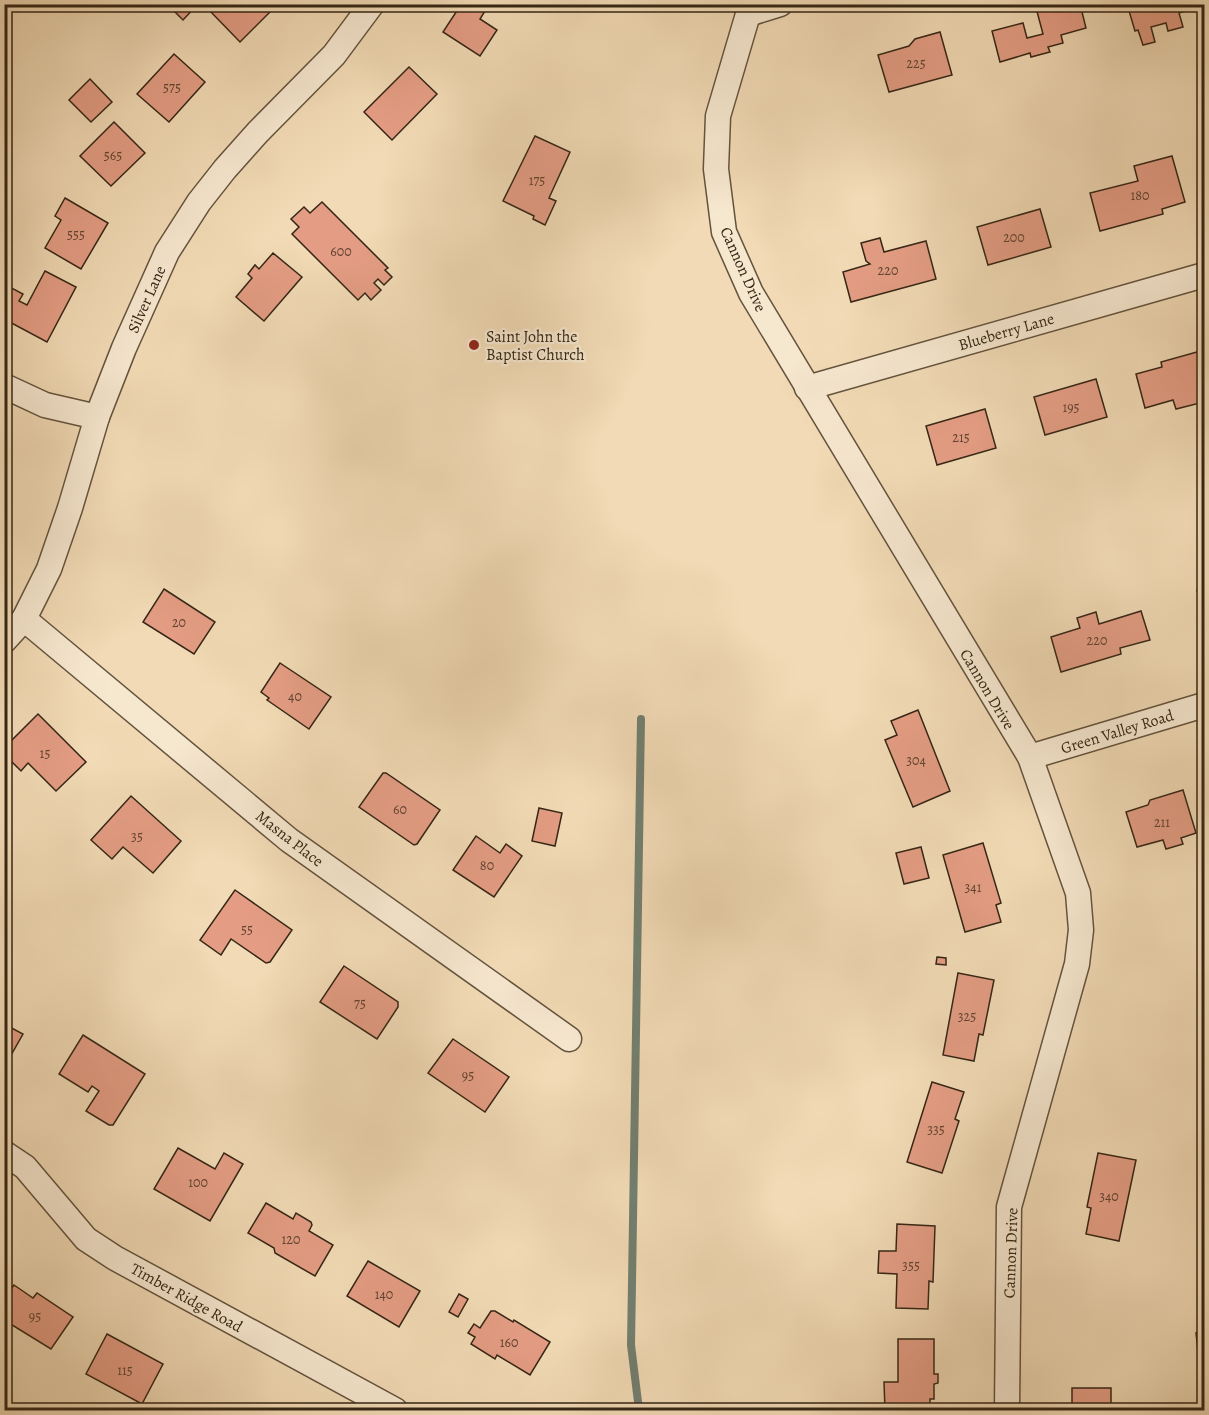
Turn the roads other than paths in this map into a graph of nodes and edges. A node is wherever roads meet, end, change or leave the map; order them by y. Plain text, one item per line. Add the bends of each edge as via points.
1 (372, 4) edge
2 (780, 4) edge
3 (750, 9) edge
4 (1204, 275) edge
5 (4, 386) edge
6 (807, 388) junction
7 (98, 417) junction
8 (24, 619) junction
9 (4, 641) edge
10 (1204, 705) edge
11 (1030, 758) junction
12 (569, 1039) dead end
13 (4, 1153) edge
14 (395, 1410) edge
15 (1007, 1410) edge

1 - 7 street, Silver Lane via 334,55 258,132 199,202 167,252
2 - 3 street
3 - 6 street, Cannon Drive via 718,116 716,169 724,232 751,293
4 - 6 street, Blueberry Lane
5 - 7 street via 45,405
6 - 11 street, Cannon Drive
7 - 8 street, Silver Lane via 49,569
8 - 9 street, Silver Lane
8 - 12 street, Masna Place via 289,840
10 - 11 street, Green Valley Road
11 - 15 street, Cannon Drive via 1078,893 1081,930 1077,964 1009,1207
13 - 14 street, Timber Ridge Road via 25,1167 86,1239

